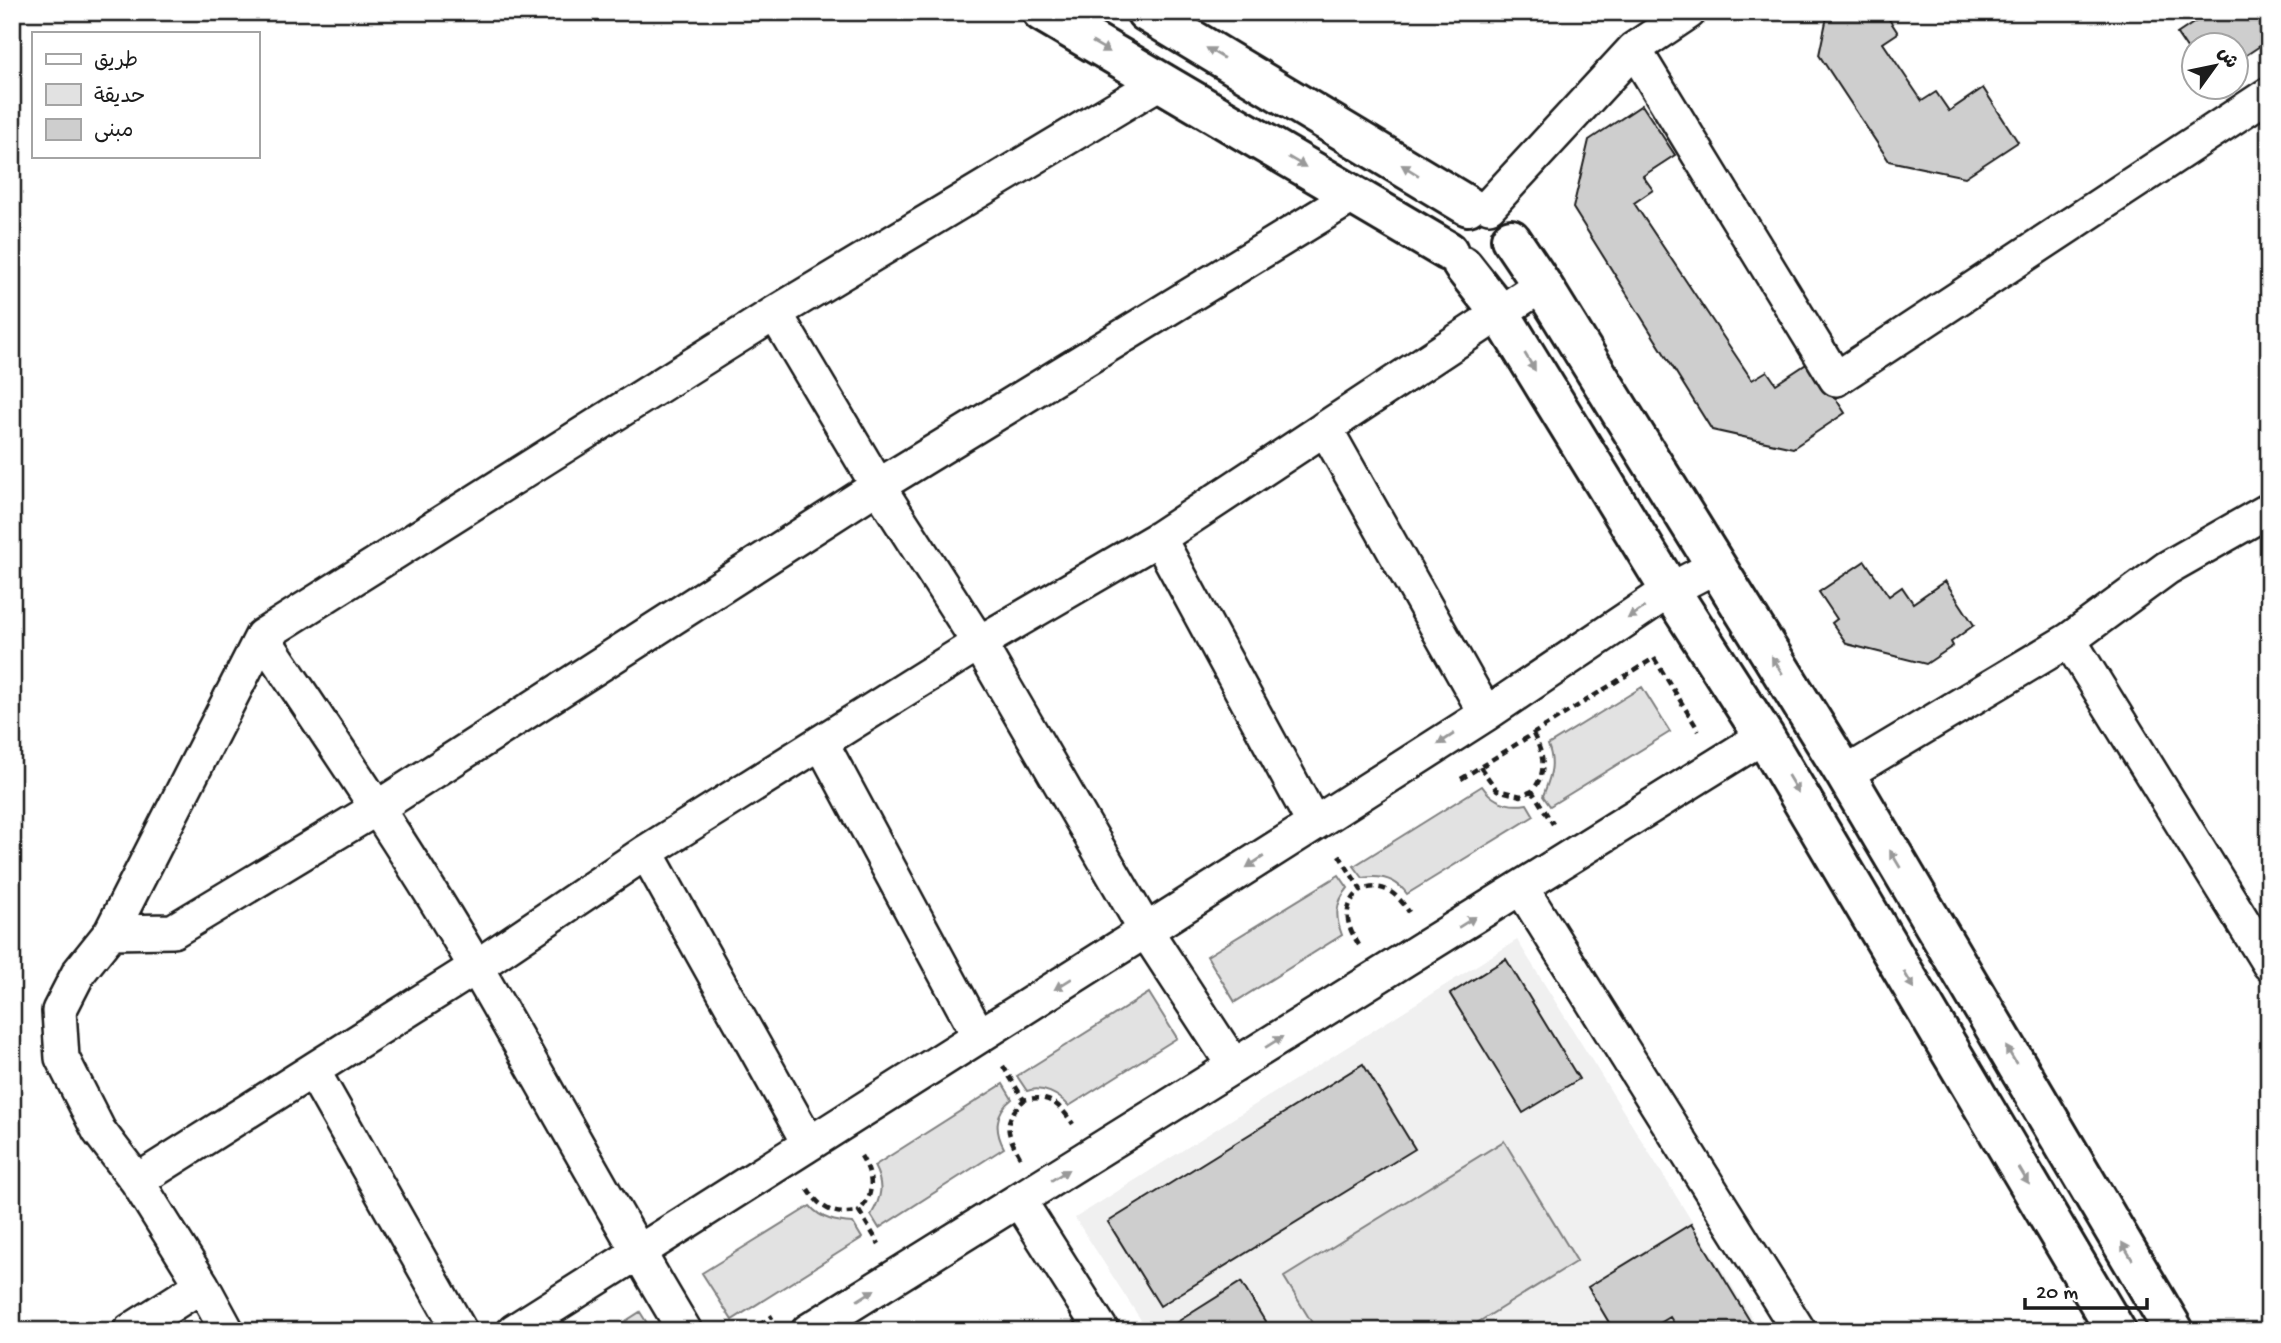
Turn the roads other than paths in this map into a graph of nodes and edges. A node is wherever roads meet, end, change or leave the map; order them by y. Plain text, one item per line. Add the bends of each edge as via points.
1 (1042, 12) edge
2 (1146, 12) edge
3 (1689, 12) edge
4 (1649, 32) edge
5 (1160, 82) junction
6 (2269, 94) edge
7 (1354, 195) junction
8 (1478, 206) junction
9 (1511, 239) junction
10 (1455, 259) junction
11 (1542, 285) junction
12 (775, 313) junction
13 (1500, 313) junction
14 (1325, 428) junction
15 (878, 486) junction
16 (2269, 510) edge
17 (1159, 538) junction
18 (1716, 566) junction
19 (1670, 590) junction
20 (262, 636) junction
21 (2069, 640) junction
22 (979, 643) junction
23 (1486, 714) junction
24 (1764, 736) junction
25 (821, 743) junction
26 (1845, 774) junction
27 (377, 808) junction
28 (1314, 824) junction
29 (646, 852) junction
30 (1522, 889) junction
31 (1146, 931) junction
32 (111, 932) junction
33 (2269, 964) edge
34 (476, 967) junction
35 (979, 1037) junction
36 (1234, 1066) junction
37 (313, 1071) junction
38 (809, 1144) junction
39 (137, 1181) junction
40 (1019, 1200) junction
41 (638, 1252) junction
42 (202, 1285) junction
43 (815, 1329) edge
44 (130, 1331) edge
45 (227, 1331) edge
46 (460, 1331) edge
47 (514, 1331) edge
48 (685, 1331) edge
49 (1102, 1331) edge
50 (1799, 1331) edge
51 (2116, 1331) edge
52 (2174, 1331) edge

1 -> 5 street
8 -> 2 street
3 - 4 street
4 - 6 street via 1836,379
4 - 8 street
5 -> 7 street
5 - 12 street
7 - 10 street
7 - 15 street
8 - 9 street via 1506,219
8 - 10 street via 1458,211 1446,228 1444,240
9 - 10 street via 1509,250 1485,270 1473,270
9 - 11 street
10 - 13 street
11 - 13 street
11 - 18 street
12 - 15 street
12 - 20 street
13 - 14 street
13 -> 19 street
14 - 17 street
14 - 23 street
15 - 22 street
15 - 27 street
16 - 21 street via 2166,568
17 - 22 street
17 - 28 street
18 - 19 street
26 -> 18 street
19 -> 23 street
19 - 24 street
20 - 27 street
20 - 32 street
21 - 26 street
21 - 33 street
22 - 25 street
22 - 31 street
23 -> 28 street
24 - 30 street
24 -> 51 street
25 - 29 street
25 - 35 street
52 -> 26 street
27 - 32 street via 173,931
27 - 34 street
28 -> 31 street
29 - 34 street
29 - 38 street
36 -> 30 street
30 - 50 street
31 -> 35 street
31 - 36 street
32 - 39 street via 79,972 59,1011 62,1058 99,1131
34 - 37 street
34 - 41 street
35 - 38 street
40 -> 36 street
37 - 39 street
37 - 46 street
38 - 41 street
39 - 42 street
43 -> 40 street
40 - 49 street
41 - 47 street
41 - 48 street
42 - 44 street
42 - 45 street

